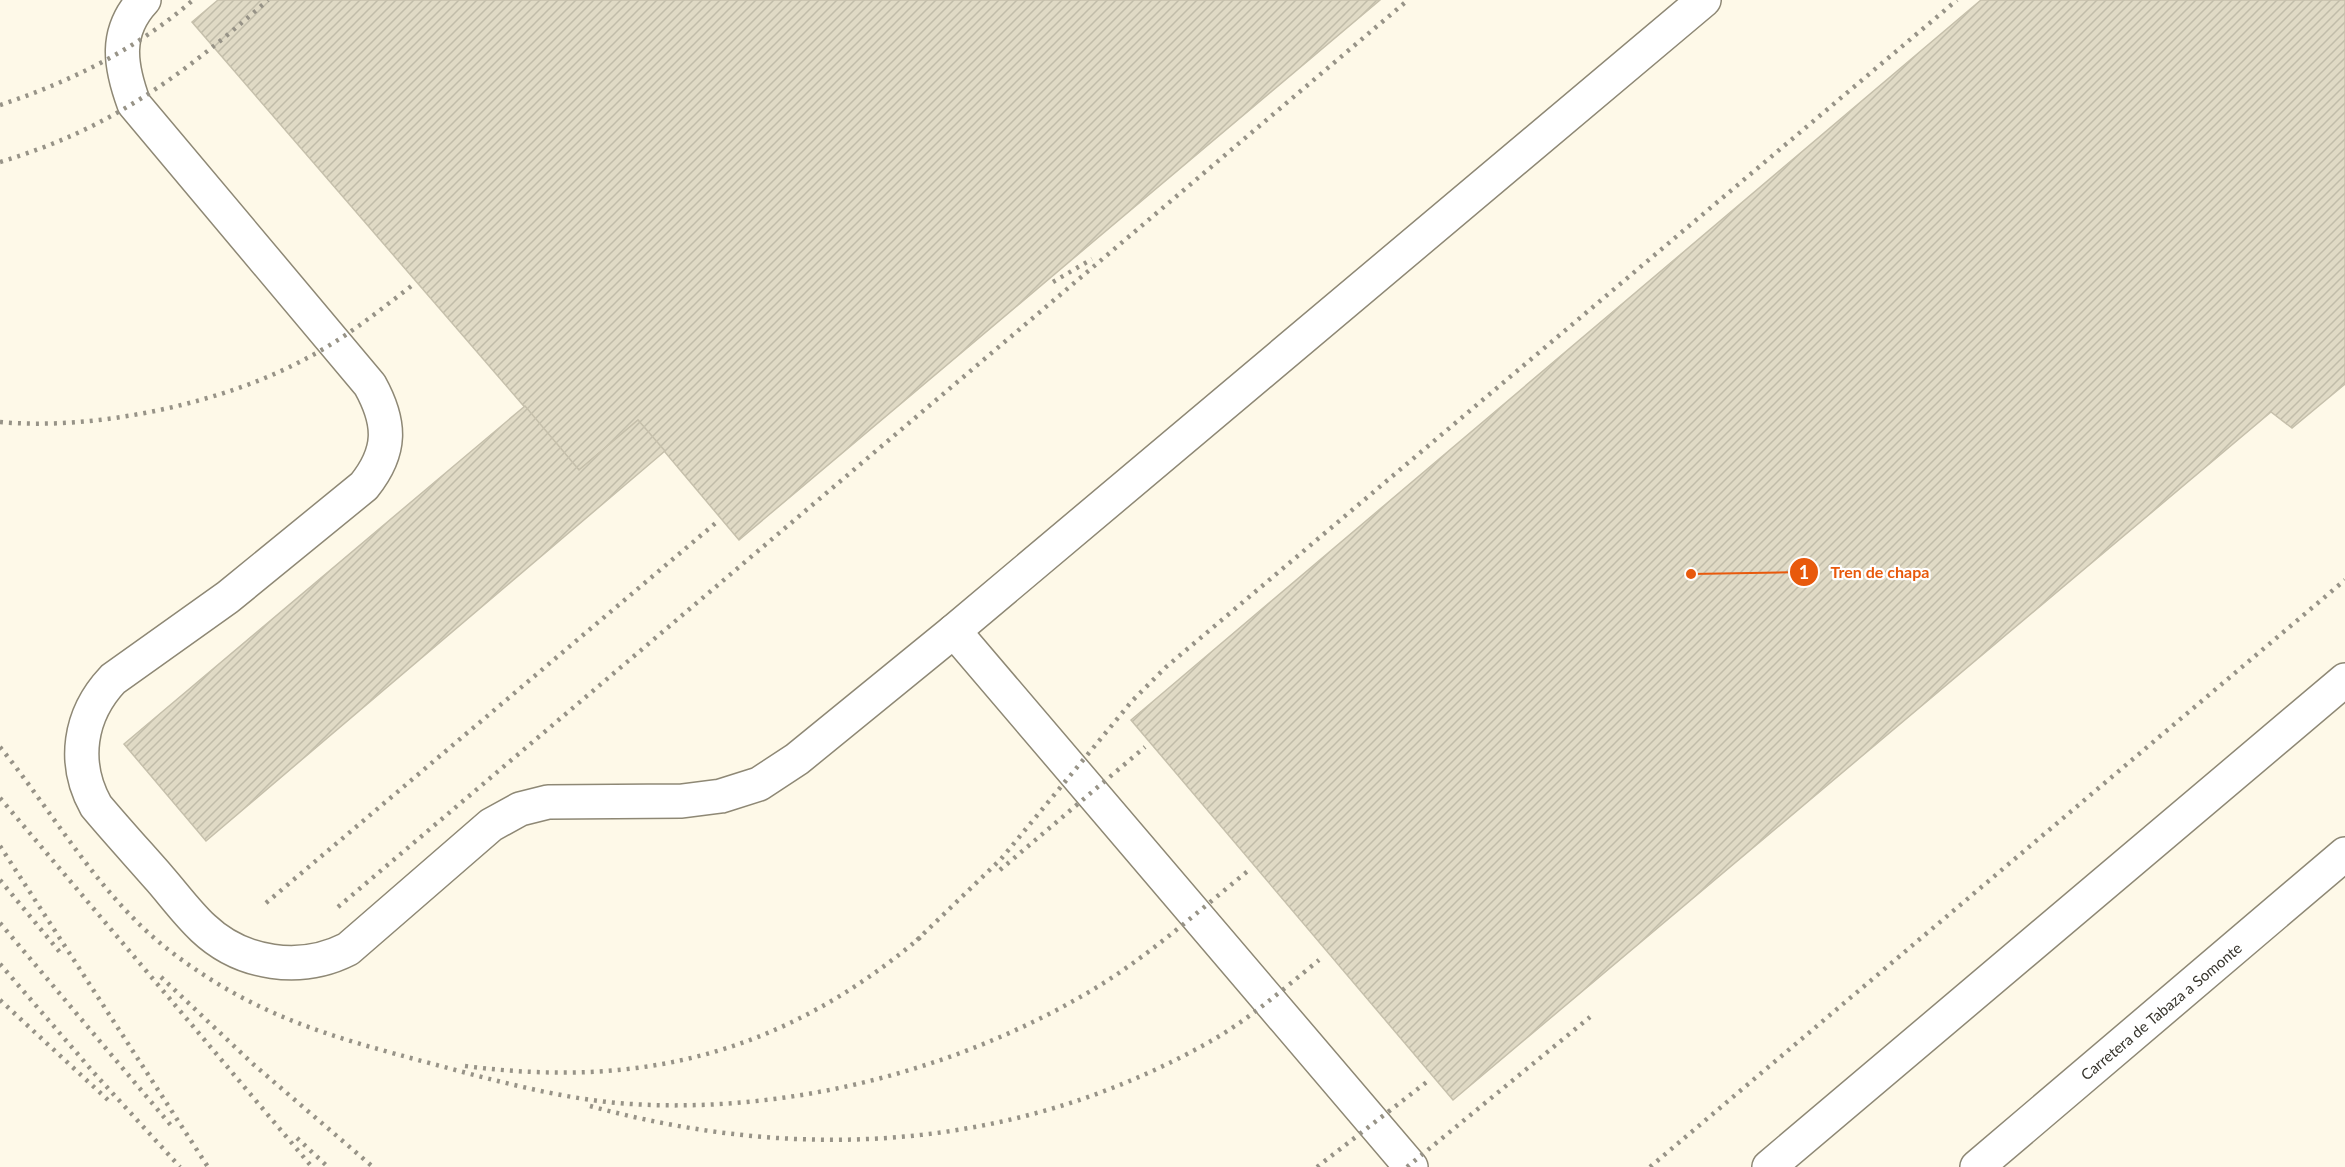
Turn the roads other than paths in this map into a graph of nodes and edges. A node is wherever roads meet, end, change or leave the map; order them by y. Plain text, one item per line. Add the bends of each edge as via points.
1 (144, 0) edge
2 (1704, 0) edge
3 (954, 631) junction
4 (2345, 680) edge
5 (2345, 854) edge
6 (1411, 1167) edge
7 (1769, 1167) edge
8 (1977, 1167) edge

1 - 3 street via 126,28 121,52 134,104 356,367 385,416 383,453 364,486 228,597 113,679 100,693 84,726 82,770 96,806 212,935 262,960 310,963 330,958 348,949 491,825 520,809 580,800 682,801 721,796 759,784 797,759
2 - 3 street
3 - 6 street
4 - 7 street
5 - 8 street, Carretera de Tabaza a Somonte

